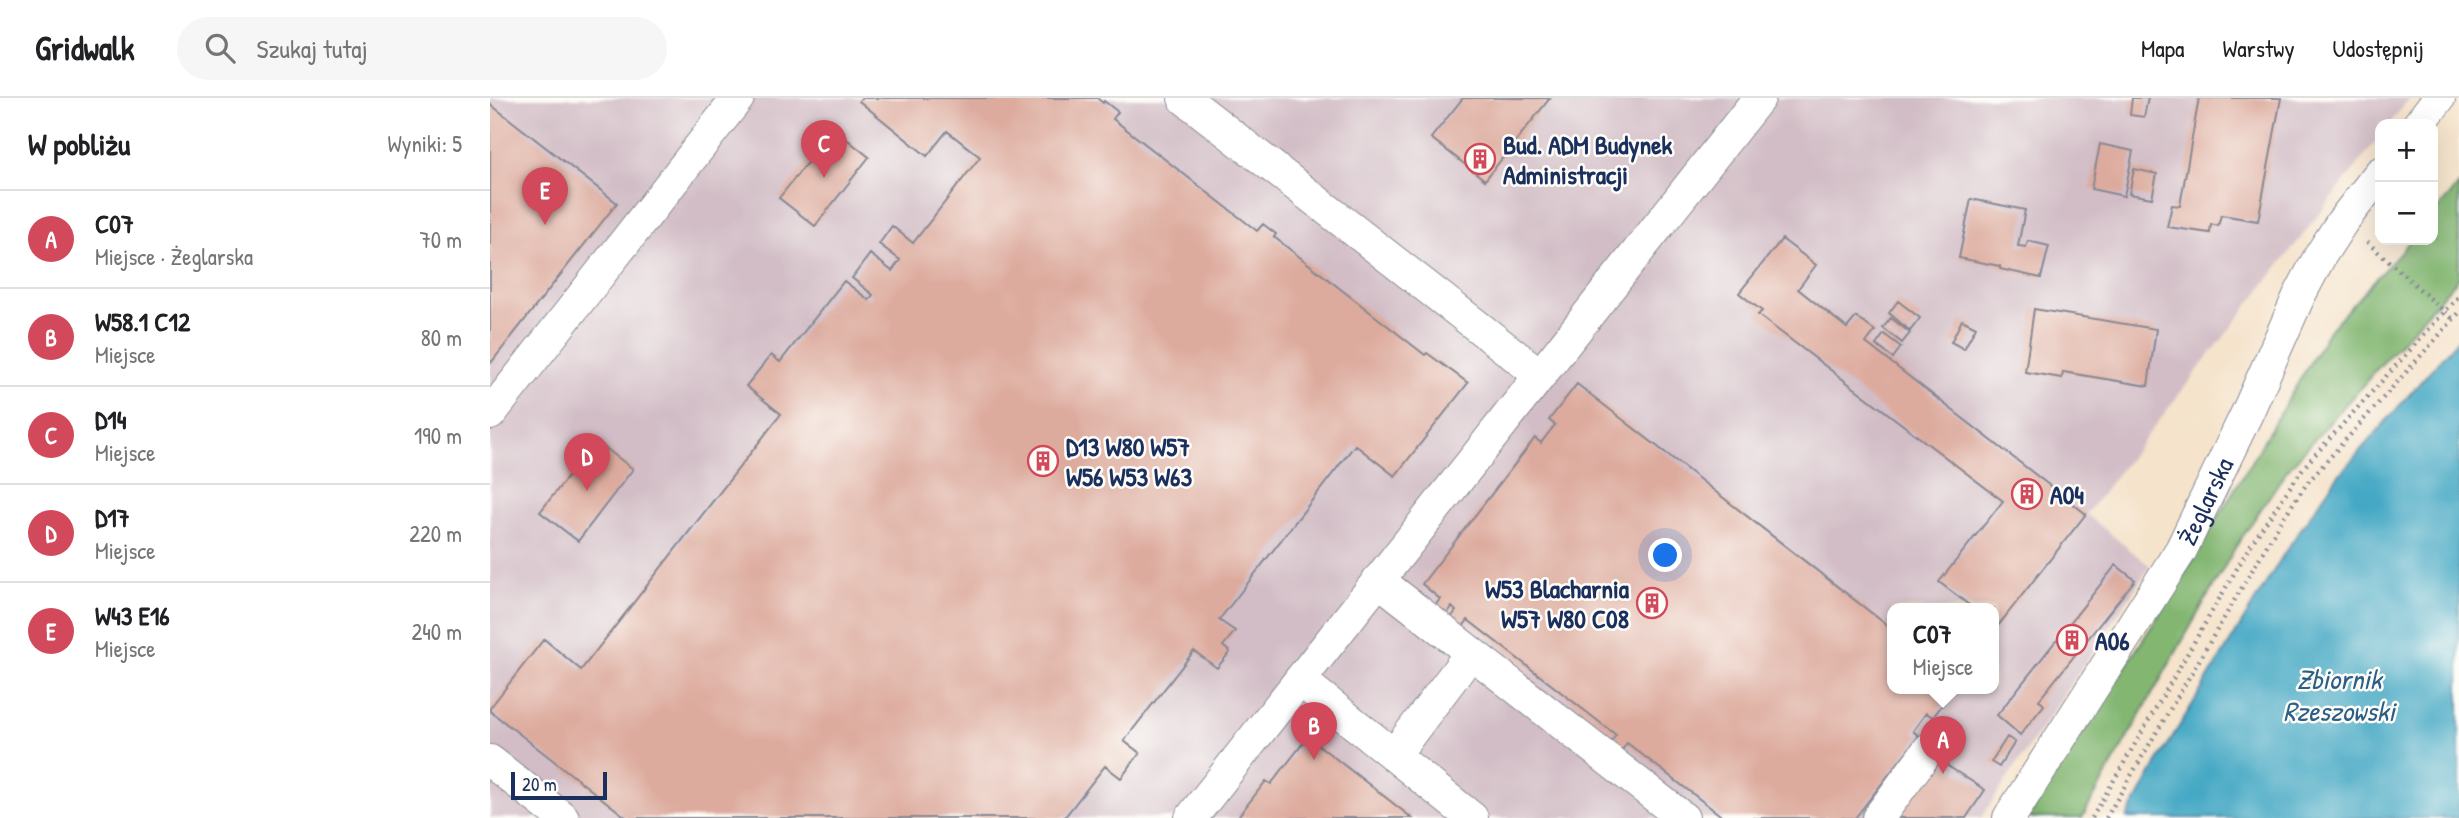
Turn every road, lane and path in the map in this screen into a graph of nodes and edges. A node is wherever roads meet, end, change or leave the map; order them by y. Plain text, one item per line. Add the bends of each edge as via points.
1 (738, 98) edge
2 (1184, 98) edge
3 (1759, 98) edge
4 (2439, 98) edge
5 (2422, 119) edge
6 (2375, 179) edge
7 (2342, 222) junction
8 (2459, 296) edge
9 (2444, 310) junction
10 (2459, 313) edge
11 (2453, 319) junction
12 (1540, 375) junction
13 (490, 414) edge
14 (1378, 580) junction
15 (1471, 653) junction
16 (1300, 680) junction
17 (1930, 749) dead end
18 (1394, 755) junction
19 (490, 761) edge
20 (563, 818) edge
21 (1191, 818) edge
22 (1472, 818) edge
23 (1683, 818) edge
24 (1878, 818) edge
25 (2009, 818) edge
26 (2092, 818) edge
27 (2106, 818) edge

1 - 13 street
2 - 12 street
3 - 12 street
4 - 5 street
6 - 7 street, Żeglarska
7 - 9 path
7 - 25 street, Żeglarska via 2299,296 2181,550
8 - 9 path
9 - 11 path
9 - 26 path via 2303,468 2250,546
10 - 11 path
11 - 27 path via 2308,482
12 - 14 street
14 - 15 street
14 - 16 street
15 - 18 street
15 - 23 street
16 - 18 street
16 - 21 street
17 - 24 street
18 - 22 street
19 - 20 street

